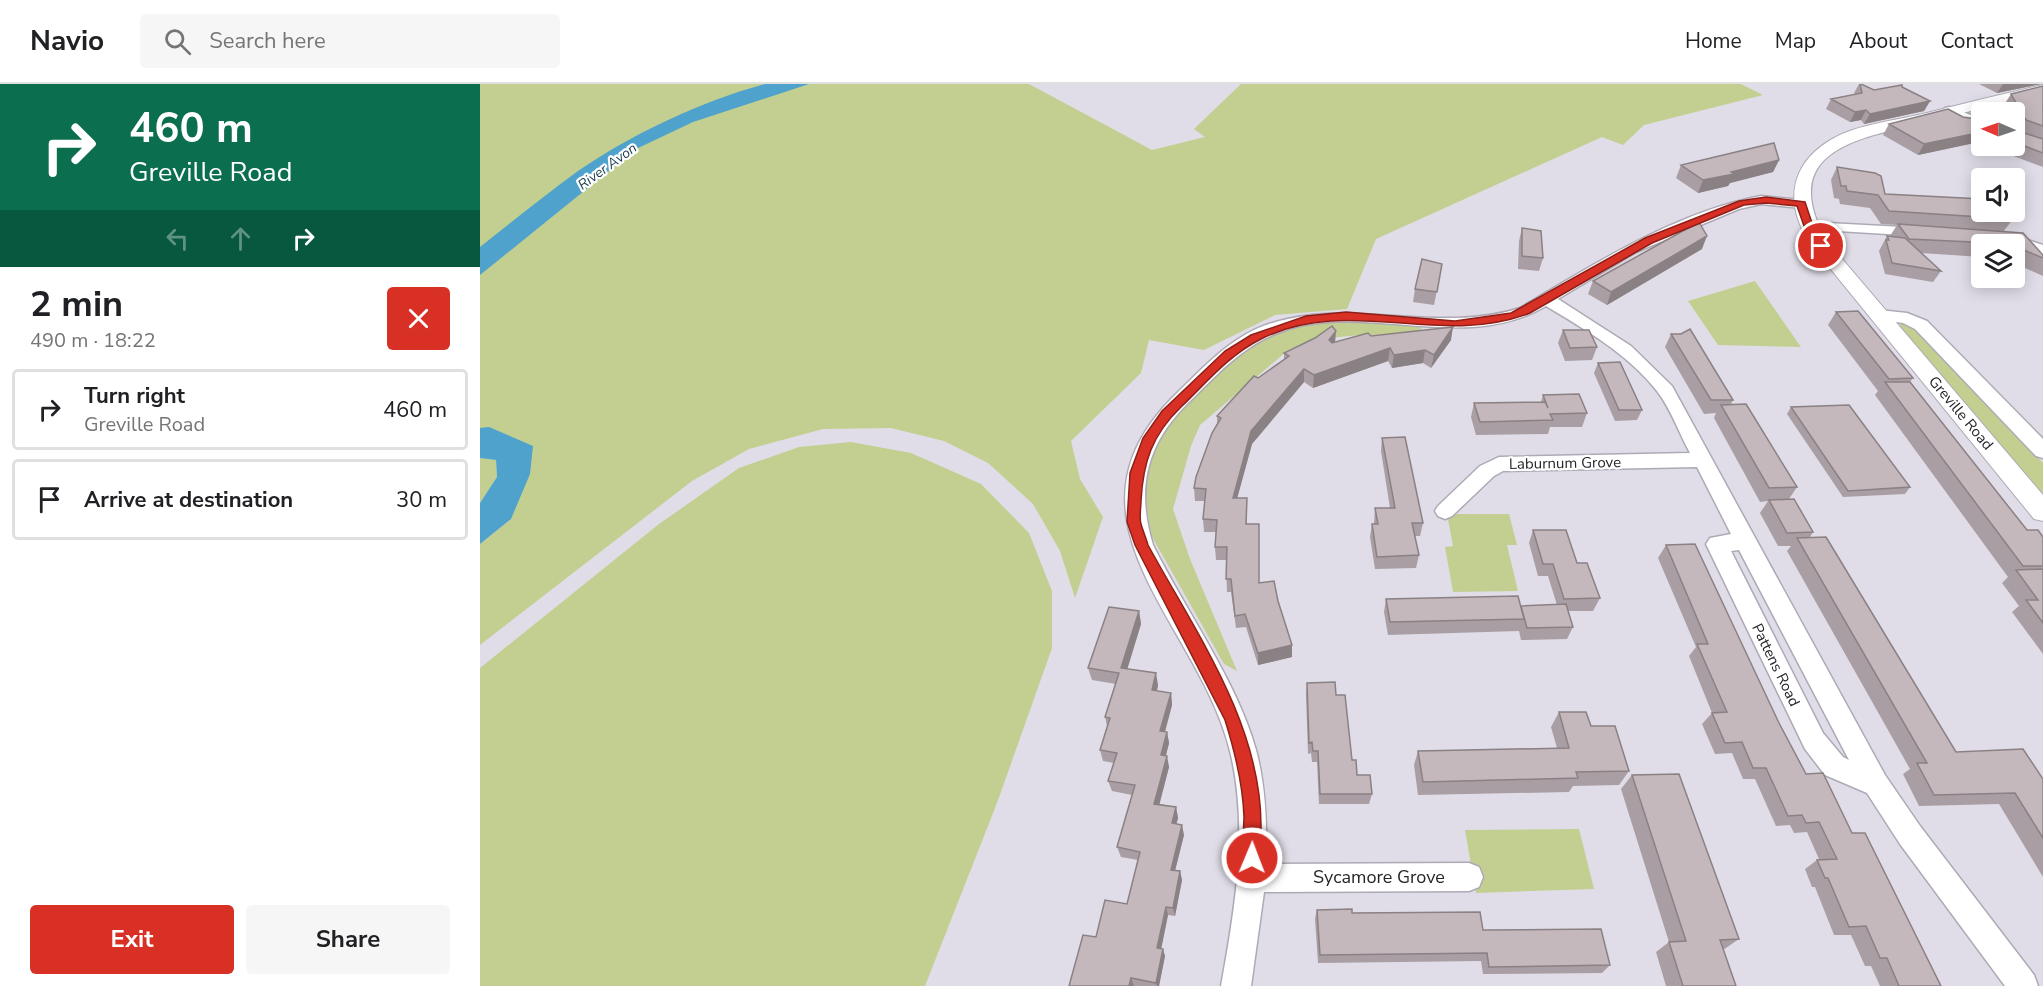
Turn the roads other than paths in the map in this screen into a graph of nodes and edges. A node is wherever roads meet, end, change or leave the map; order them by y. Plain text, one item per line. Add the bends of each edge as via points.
1 (2043, 89) edge
2 (1949, 111) junction
3 (1971, 119) edge
4 (1801, 204) junction
5 (1809, 226) junction
6 (1933, 233) edge
7 (2025, 244) edge
8 (2043, 250) edge
9 (1546, 300) junction
10 (1879, 315) junction
11 (2043, 451) edge
12 (1703, 460) junction
13 (1445, 511) dead end
14 (2043, 512) edge
15 (1746, 541) junction
16 (1876, 784) junction
17 (1469, 877) dead end
18 (1252, 878) junction
19 (1236, 986) edge
20 (2023, 986) edge

1 - 2 street
2 - 3 street
2 - 4 street via 1861,132 1832,145 1809,168 1801,189
4 - 5 street, Greville Road
4 - 9 street via 1761,200 1735,205 1648,240
5 - 6 street
5 - 10 street, Greville Road
7 - 8 street
9 - 12 street, Pattens Road via 1594,326 1643,363 1666,390
9 - 18 street via 1513,316 1472,323 1346,316 1306,320 1278,328 1229,354 1166,414 1150,438 1136,473 1133,522 1236,730 1249,781
10 - 11 street, Greville Road via 1906,318 1921,325
10 - 14 street, Greville Road
12 - 13 street, Laburnum Grove via 1499,464
12 - 15 street, Pattens Road
15 - 16 street, Pattens Road
15 - 16 street, Pattens Road via 1717,544 1806,728 1834,766
16 - 20 street, Pattens Road
17 - 18 street, Sycamore Grove
18 - 19 street

